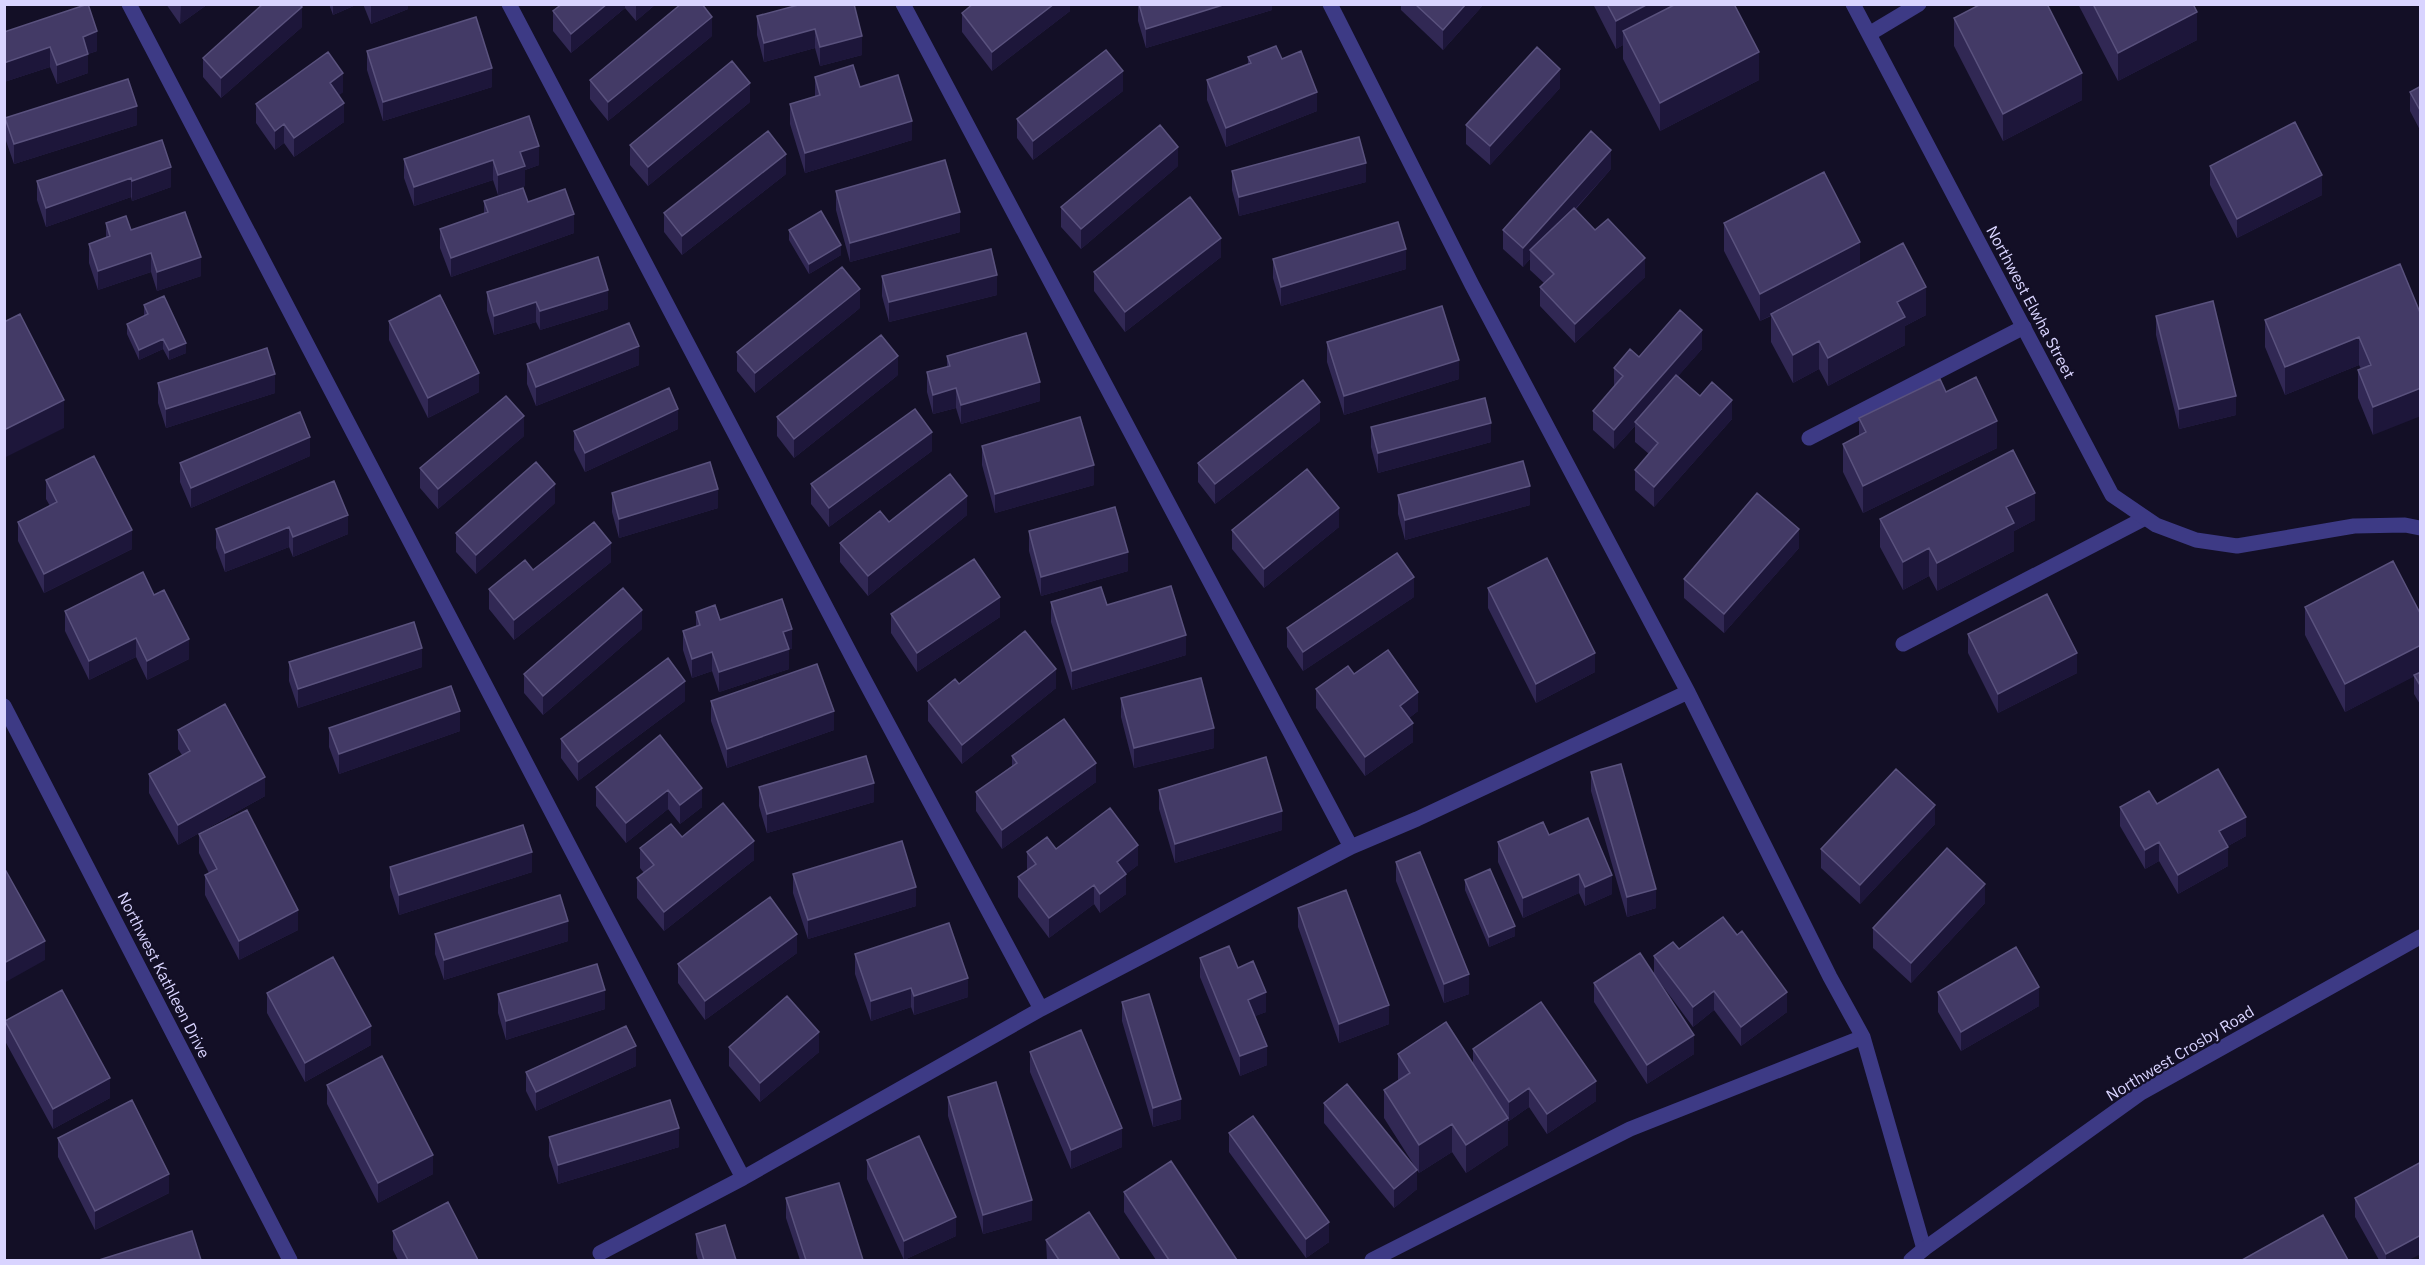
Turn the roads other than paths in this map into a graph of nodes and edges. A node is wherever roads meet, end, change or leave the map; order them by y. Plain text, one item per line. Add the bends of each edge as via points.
1 (129, 4) edge
2 (509, 4) edge
3 (903, 4) edge
4 (1330, 4) edge
5 (1853, 4) edge
6 (1919, 4) edge
7 (1869, 34) junction
8 (2024, 327) junction
9 (1809, 438) dead end
10 (2145, 518) junction
11 (2421, 528) edge
12 (1903, 644) dead end
13 (1688, 692) junction
14 (4, 706) edge
15 (1351, 847) junction
16 (2421, 937) edge
17 (1041, 1009) junction
18 (1863, 1037) junction
19 (743, 1178) junction
20 (1924, 1249) junction
21 (600, 1253) dead end
22 (290, 1260) edge
23 (1372, 1260) edge
24 (1911, 1260) edge

1 - 19 street
2 - 17 street
3 - 15 street
4 - 13 street via 1472,285
5 - 7 street, Northwest Elwha Street
6 - 7 street
7 - 8 street, Northwest Elwha Street
8 - 9 street
8 - 10 street, Northwest Elwha Street via 2112,495
10 - 11 street, Northwest Elwha Street via 2196,540 2237,546 2354,526
10 - 12 street
13 - 15 street
13 - 18 street
14 - 22 street, Northwest Kathleen Drive
15 - 17 street
16 - 20 street, Northwest Crosby Road via 2141,1093
17 - 19 street
18 - 20 street
18 - 23 street via 1630,1129
19 - 21 street
20 - 24 street, Northwest Crosby Road

